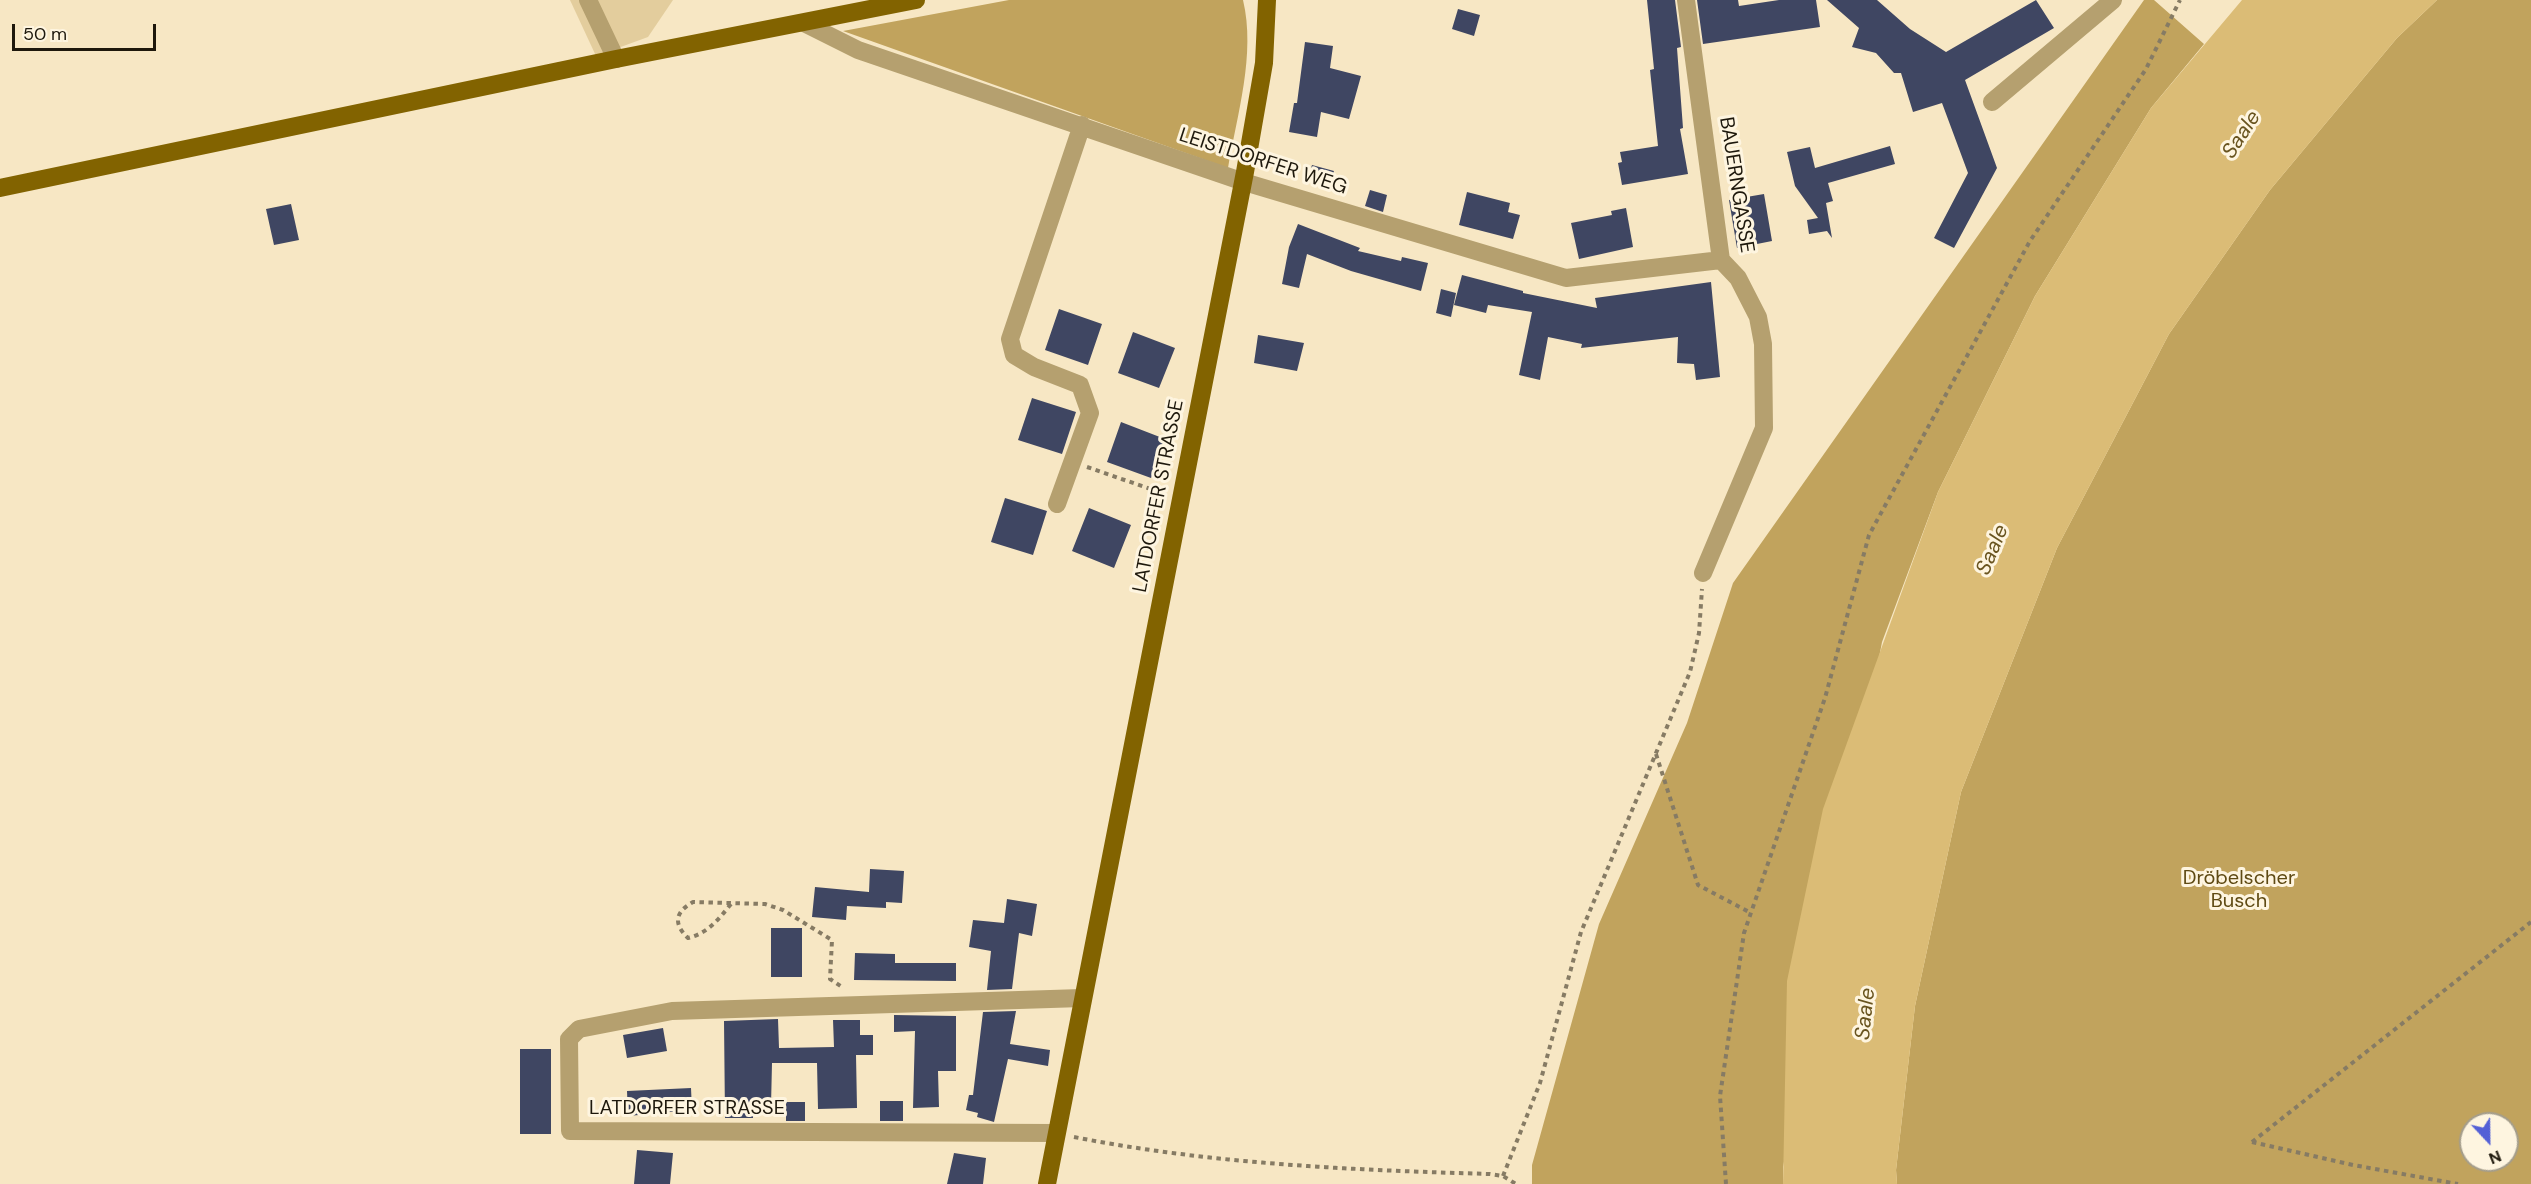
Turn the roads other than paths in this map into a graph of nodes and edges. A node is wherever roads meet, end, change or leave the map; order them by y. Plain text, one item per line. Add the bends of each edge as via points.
1 (588, 0) edge
2 (916, 0) edge
3 (1267, 0) edge
4 (1686, 0) edge
5 (2114, 0) edge
6 (804, 23) junction
7 (616, 59) junction
8 (1992, 102) dead end
9 (1082, 125) junction
10 (1244, 182) junction
11 (0, 188) edge
12 (1721, 260) junction
13 (1057, 504) dead end
14 (1703, 573) road end
15 (1082, 998) junction
16 (1055, 1133) junction
17 (1047, 1184) edge

1 - 7 street
2 - 6 main road
3 - 10 main road, LATDORFER STRASSE via 1264,63
4 - 12 street, BAUERNGASSE
5 - 8 street
6 - 7 main road
6 - 9 street, LEISTDORFER WEG via 858,50
7 - 11 main road
9 - 10 street, LEISTDORFER WEG
9 - 13 street via 1010,339 1014,355 1080,385 1090,413
10 - 12 street, LEISTDORFER WEG via 1566,278
10 - 15 main road, LATDORFER STRASSE
12 - 14 street, BAUERNGASSE via 1738,278 1758,317 1763,344 1764,428
15 - 16 main road, LATDORFER STRASSE
15 - 16 street, LATDORFER STRASSE via 672,1011 579,1029 568,1039 570,1131
16 - 17 main road, LATDORFER STRASSE

